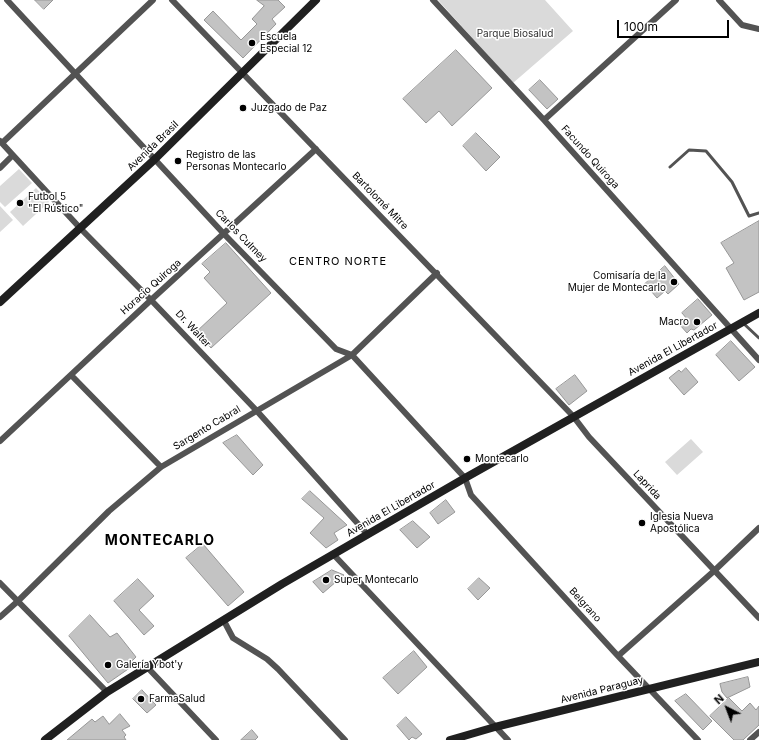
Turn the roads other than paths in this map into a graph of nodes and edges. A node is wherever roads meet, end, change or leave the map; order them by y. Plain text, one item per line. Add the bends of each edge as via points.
1 (7, 0) edge
2 (153, 0) edge
3 (172, 0) edge
4 (316, 0) edge
5 (433, 0) edge
6 (676, 0) edge
7 (719, 0) edge
8 (759, 29) edge
9 (242, 73) junction
10 (75, 74) junction
11 (544, 120) junction
12 (1, 142) edge
13 (316, 150) junction
14 (14, 155) junction
15 (155, 159) junction
16 (670, 167) dead end
17 (0, 168) edge
18 (759, 213) edge
19 (80, 228) junction
20 (224, 234) junction
21 (437, 273) junction
22 (151, 300) junction
23 (0, 302) edge
24 (759, 313) edge
25 (741, 322) junction
26 (730, 328) junction
27 (759, 338) edge
28 (352, 355) junction
29 (759, 360) edge
30 (71, 375) junction
31 (256, 410) junction
32 (573, 416) junction
33 (0, 441) edge
34 (161, 467) junction
35 (465, 478) junction
36 (759, 528) edge
37 (368, 535) junction
38 (333, 554) junction
39 (714, 571) junction
40 (0, 582) edge
41 (18, 601) junction
42 (0, 617) edge
43 (759, 618) edge
44 (224, 621) junction
45 (618, 656) junction
46 (759, 662) edge
47 (148, 668) junction
48 (650, 689) junction
49 (107, 692) junction
50 (496, 727) junction
51 (759, 732) edge
52 (45, 740) edge
53 (216, 740) edge
54 (345, 740) edge
55 (450, 740) edge
56 (508, 740) edge
57 (698, 740) edge
58 (750, 740) edge

1 - 10 street, Carlos Culmey
2 - 10 street
3 - 9 street, Bartolomé Mitre
4 - 9 main road, Avenida Brasil
5 - 11 street, Facundo Quiroga
6 - 11 street
7 - 8 street via 742,25
9 - 13 street, Bartolomé Mitre
9 - 15 main road, Avenida Brasil
10 - 12 street
10 - 15 street, Carlos Culmey
11 - 26 street, Facundo Quiroga
12 - 14 street, Dr. Walter
13 - 20 street, Horacio Quiroga
13 - 21 street, Bartolomé Mitre
14 - 17 street
14 - 19 street, Dr. Walter
15 - 19 main road, Avenida Brasil
15 - 20 street, Carlos Culmey
16 - 18 lane via 689,150 706,151 732,182 749,216
19 - 22 street, Dr. Walter
19 - 23 main road, Avenida Brasil
20 - 22 street, Horacio Quiroga
20 - 28 street, Carlos Culmey via 336,349
21 - 28 street, Sargento Cabral
21 - 32 street, Bartolomé Mitre
22 - 30 street, Horacio Quiroga
22 - 31 street, Dr. Walter
24 - 25 main road, Avenida El Libertador
25 - 26 main road, Avenida El Libertador
25 - 27 lane
26 - 29 street, Facundo Quiroga
26 - 32 main road, Avenida El Libertador
28 - 31 street, Sargento Cabral
28 - 35 street, Carlos Culmey
30 - 33 street, Horacio Quiroga
30 - 34 street
31 - 34 street, Sargento Cabral
31 - 37 street, Dr. Walter
32 - 35 main road, Avenida El Libertador
32 - 39 street, Laprida via 589,437
34 - 41 street, Sargento Cabral via 109,511
35 - 37 main road, Avenida El Libertador
35 - 45 street, Belgrano via 472,495
36 - 39 street
37 - 38 main road, Avenida El Libertador
38 - 44 main road, Avenida El Libertador
38 - 50 street
39 - 43 street, Laprida
39 - 45 street
40 - 41 street
41 - 42 street, Sargento Cabral
41 - 49 street
44 - 47 main road, Avenida El Libertador
44 - 54 street via 233,638 278,669
45 - 48 street, Belgrano
46 - 48 main road, Avenida Paraguay
47 - 49 main road, Avenida El Libertador
47 - 53 street
48 - 50 main road, Avenida Paraguay
48 - 57 street, Belgrano
49 - 52 main road, Avenida El Libertador
50 - 55 main road, Avenida Paraguay
50 - 56 street
51 - 58 street

